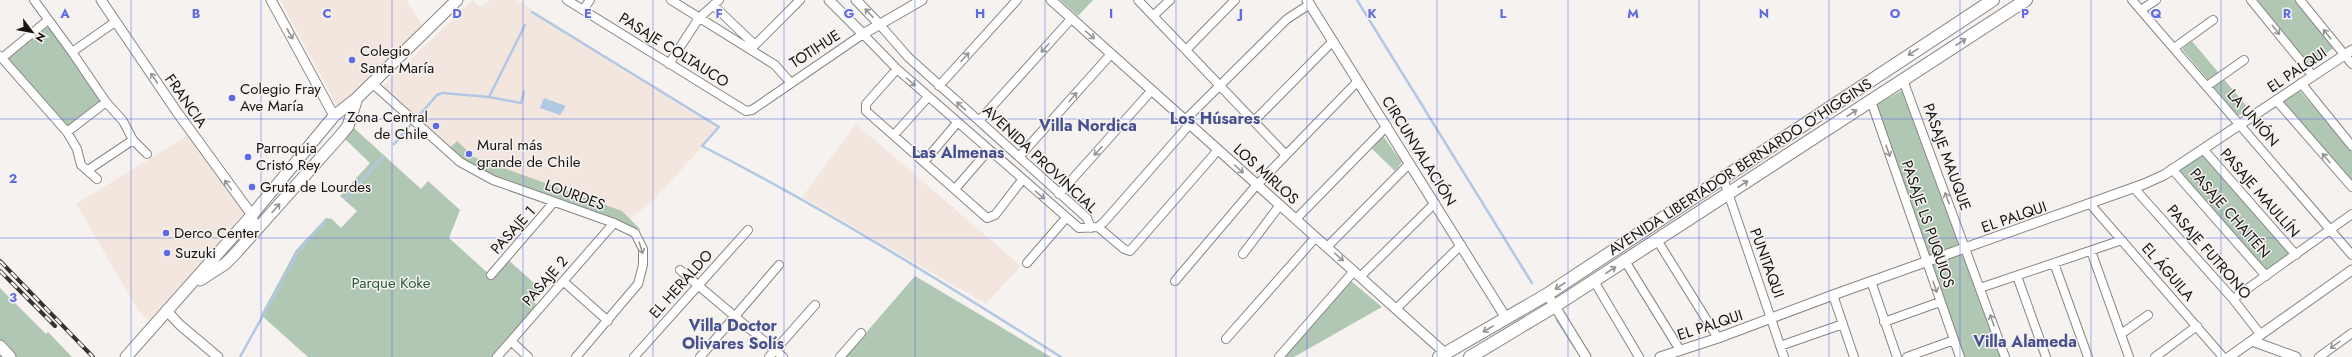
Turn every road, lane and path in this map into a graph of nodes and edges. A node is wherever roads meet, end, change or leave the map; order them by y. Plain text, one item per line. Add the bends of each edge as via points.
1 (34, 0) edge
2 (100, 0) edge
3 (271, 0) edge
4 (457, 0) edge
5 (567, 0) edge
6 (590, 0) edge
7 (671, 0) edge
8 (677, 0) edge
9 (800, 0) edge
10 (829, 0) edge
11 (856, 0) edge
12 (922, 0) edge
13 (1016, 0) edge
14 (1051, 0) edge
15 (1138, 0) edge
16 (1170, 0) edge
17 (1235, 0) edge
18 (1992, 0) edge
19 (2026, 0) edge
20 (2132, 0) edge
21 (2156, 0) edge
22 (2252, 0) edge
23 (2300, 0) edge
24 (1309, 2) edge
25 (716, 3) edge
26 (684, 8) junction
27 (583, 10) junction
28 (2142, 10) junction
29 (1153, 16) junction
30 (699, 18) junction
31 (1071, 18) junction
32 (48, 20) junction
33 (2213, 20) dead end
34 (115, 22) junction
35 (881, 26) junction
36 (863, 34) junction
37 (1333, 41) junction
38 (753, 47) junction
39 (2174, 48) junction
40 (1186, 50) junction
41 (72, 52) junction
42 (2348, 52) edge
43 (1111, 54) junction
44 (1, 57) edge
45 (2244, 60) dead end
46 (669, 64) junction
47 (2352, 64) edge
48 (897, 69) junction
49 (2313, 76) junction
50 (1903, 80) junction
51 (1358, 81) junction
52 (790, 82) junction
53 (372, 83) junction
54 (2301, 83) junction
55 (1219, 85) junction
56 (939, 86) junction
57 (2207, 86) junction
58 (1152, 90) junction
59 (928, 97) junction
60 (357, 98) junction
61 (2276, 100) junction
62 (1871, 101) junction
63 (106, 102) junction
64 (746, 111) joint
65 (334, 116) junction
66 (979, 121) junction
67 (1254, 121) junction
68 (1187, 122) junction
69 (957, 123) junction
70 (2240, 125) junction
71 (1387, 126) junction
72 (67, 132) junction
73 (894, 135) junction
74 (133, 140) junction
75 (2352, 146) edge
76 (2203, 149) junction
77 (1218, 150) junction
78 (988, 151) junction
79 (147, 154) dead end
80 (1286, 155) junction
81 (1020, 158) junction
82 (924, 162) junction
83 (1409, 164) junction
84 (2172, 169) junction
85 (88, 170) junction
86 (1723, 178) junction
87 (98, 179) dead end
88 (1022, 180) junction
89 (1257, 185) junction
90 (1711, 186) junction
91 (2352, 187) edge
92 (2134, 188) junction
93 (955, 189) junction
94 (1059, 194) junction
95 (1724, 197) junction
96 (554, 202) junction
97 (1435, 203) junction
98 (2091, 204) junction
99 (1280, 205) junction
100 (2352, 214) edge
101 (252, 215) junction
102 (1066, 218) junction
103 (1296, 219) junction
104 (614, 223) junction
105 (1094, 227) junction
106 (748, 230) dead end
107 (2330, 230) junction
108 (1316, 238) junction
109 (1657, 240) junction
110 (2122, 240) junction
111 (1461, 245) junction
112 (1328, 247) junction
113 (1966, 249) junction
114 (2091, 251) junction
115 (235, 254) junction
116 (1243, 254) dead end
117 (2296, 255) junction
118 (2352, 255) edge
119 (1625, 261) junction
120 (1926, 262) junction
121 (1027, 263) dead end
122 (2054, 263) junction
123 (779, 265) dead end
124 (680, 270) dead end
125 (2352, 270) edge
126 (1357, 274) junction
127 (490, 275) dead end
128 (2017, 276) junction
129 (2266, 276) junction
130 (1175, 280) dead end
131 (563, 281) junction
132 (1594, 281) junction
133 (1871, 281) junction
134 (698, 286) junction
135 (1980, 288) junction
136 (185, 290) junction
137 (1546, 295) junction
138 (1833, 295) junction
139 (2233, 300) junction
140 (1940, 302) junction
141 (815, 305) dead end
142 (1555, 306) junction
143 (1396, 309) junction
144 (166, 310) junction
145 (2148, 315) dead end
146 (734, 317) junction
147 (1506, 318) junction
148 (1772, 319) junction
149 (608, 321) junction
150 (1884, 322) junction
151 (1843, 324) junction
152 (2197, 326) junction
153 (861, 333) dead end
154 (2352, 333) edge
155 (2122, 334) junction
156 (2261, 335) junction
157 (1718, 338) junction
158 (1226, 339) dead end
159 (1954, 340) junction
160 (511, 341) junction
161 (2252, 341) junction
162 (0, 346) edge
163 (1780, 346) junction
164 (775, 350) junction
165 (1680, 350) junction
166 (1442, 355) edge
167 (10, 357) edge
168 (126, 357) edge
169 (218, 357) edge
170 (497, 357) edge
171 (528, 357) edge
172 (576, 357) edge
173 (634, 357) edge
174 (700, 357) edge
175 (769, 357) edge
176 (783, 357) edge
177 (840, 357) edge
178 (1279, 357) edge
179 (1470, 357) edge
180 (1586, 357) edge
181 (1639, 357) edge
182 (1660, 357) edge
183 (1784, 357) edge
184 (1854, 357) edge
185 (1897, 357) edge
186 (1907, 357) edge
187 (1960, 357) edge
188 (2005, 357) edge
189 (2046, 357) edge
190 (2088, 357) edge
191 (2129, 357) edge
192 (2155, 357) edge
193 (2223, 357) edge
194 (2229, 357) edge
195 (2296, 357) edge
196 (2319, 357) edge

1 - 32 street
2 - 34 street, FRANCIA
3 -> 65 street
4 - 53 main road
5 - 27 street, PASAJE COLTAUCO
6 - 27 street
7 - 26 street
8 - 26 street
9 - 38 street
10 - 36 street, AVENIDA PROVINCIAL
35 -> 11 street, AVENIDA PROVINCIAL
12 - 35 street, TOTIHUE
56 -> 13 street
14 - 31 street, LOS MIRLOS
15 - 29 street
16 - 29 street
17 - 40 street
18 -> 86 main road, AVENIDA LIBERTADOR BERNARDO O'HIGGINS
50 -> 19 main road, AVENIDA LIBERTADOR BERNARDO O'HIGGINS
20 - 28 street, LA UNIÓN
21 - 28 street
22 -> 49 street
42 -> 23 street
24 - 37 street, CIRCUNVALACIÓN
24 - 55 street via 1287,19
25 - 30 street
25 - 38 street
26 - 30 street
27 - 46 street, PASAJE COLTAUCO
28 - 39 street, LA UNIÓN
29 - 40 street
30 - 38 street
30 - 46 street
31 -> 43 street, LOS MIRLOS
31 -> 66 street
32 - 41 street
32 - 44 street
33 - 39 street
34 - 41 street
101 -> 34 street, FRANCIA
35 - 36 street, TOTIHUE
35 - 56 street, AVENIDA PROVINCIAL via 908,57
36 - 48 street, AVENIDA PROVINCIAL
36 - 52 street, TOTIHUE
37 - 51 street, CIRCUNVALACIÓN
37 - 67 street
38 - 52 street via 775,64
39 - 57 street, LA UNIÓN
40 - 55 street
41 - 63 street
42 - 47 street
42 - 49 street, EL PALQUI
43 - 58 street, LOS MIRLOS
81 -> 43 street
44 - 72 street
45 - 57 street
46 - 64 street, PASAJE COLTAUCO
48 -> 59 street, AVENIDA PROVINCIAL
48 - 73 street via 866,104 866,111
49 - 54 street, EL PALQUI
50 - 62 main road, AVENIDA LIBERTADOR BERNARDO O'HIGGINS
113 -> 50 street, PASAJE MAUQUE
51 - 71 street, CIRCUNVALACIÓN
51 - 80 street
52 - 64 street, TOTIHUE via 752,110
53 - 60 main road
53 - 96 street, LOURDES via 460,162 493,180
54 - 61 street, EL PALQUI
54 - 75 street
55 - 67 street
55 - 68 street
66 -> 56 street, AVENIDA PROVINCIAL
57 - 70 street, LA UNIÓN
58 - 68 street, LOS MIRLOS
58 -> 94 street
59 - 69 street, AVENIDA PROVINCIAL
59 - 73 street
60 - 65 main road
115 -> 60 main road via 348,126
61 - 70 street, EL PALQUI
91 -> 61 street
95 -> 62 main road, AVENIDA LIBERTADOR BERNARDO O'HIGGINS
62 -> 120 street, PASAJE LS PUQUIOS
63 - 72 street
63 - 74 street via 122,121
65 - 101 main road
66 - 81 street, AVENIDA PROVINCIAL
67 - 80 street
68 - 77 street, LOS MIRLOS
68 - 105 street via 1104,222
69 - 78 street, AVENIDA PROVINCIAL
69 - 82 street
70 - 76 street, EL PALQUI
70 - 107 street, LA UNIÓN
71 - 83 street, CIRCUNVALACIÓN
71 - 103 street
72 - 85 street via 77,150 81,165
73 - 82 street
74 - 79 street
74 - 85 street
76 - 84 street, EL PALQUI
76 - 117 street, PASAJE MAULLÍN
77 -> 89 street, LOS MIRLOS
77 - 105 street via 1130,250 1124,249
78 - 88 street, AVENIDA PROVINCIAL
78 - 93 street
80 - 89 street
81 - 94 street, AVENIDA PROVINCIAL
82 - 93 street
83 - 97 street, CIRCUNVALACIÓN
83 - 112 street
84 - 92 street, EL PALQUI
84 - 129 street, PASAJE CHAITÉN
85 - 87 street
86 - 90 main road, AVENIDA LIBERTADOR BERNARDO O'HIGGINS
86 - 95 street, PUNITAQUI
88 - 93 street via 994,215 987,218
88 -> 102 street, AVENIDA PROVINCIAL
89 - 99 street, LOS MIRLOS
89 - 130 street
90 - 95 main road
90 -> 137 main road, AVENIDA LIBERTADOR BERNARDO O'HIGGINS
92 - 98 street, EL PALQUI
92 - 139 street, PASAJE FUTRONO
94 - 105 street, AVENIDA PROVINCIAL
95 - 109 main road, AVENIDA LIBERTADOR BERNARDO O'HIGGINS
95 - 148 street, PUNITAQUI
96 - 104 street, LOURDES
96 - 127 street, PASAJE 1
97 - 111 street, CIRCUNVALACIÓN
97 - 126 street
98 - 110 street, EL ÁGUILA
98 - 113 street, EL PALQUI
99 - 103 street, LOS MIRLOS
99 - 116 street
100 - 107 street
101 - 115 street via 254,224 239,242
101 - 136 main road
102 - 105 street, AVENIDA PROVINCIAL via 1079,228
102 - 121 street
103 - 108 street, LOS MIRLOS
104 - 131 street, PASAJE 2
104 -> 149 street, LOURDES via 635,233 643,249 643,265 635,288
106 - 134 street, EL HERALDO
107 - 117 street
107 - 118 street, LA UNIÓN
108 - 112 street, LOS MIRLOS
108 - 158 street
109 - 119 main road, AVENIDA LIBERTADOR BERNARDO O'HIGGINS
109 - 157 street
110 - 114 street
110 - 152 street, EL ÁGUILA
111 - 143 street
111 - 147 street, CIRCUNVALACIÓN
112 -> 126 street, LOS MIRLOS
113 - 120 street, EL PALQUI
113 - 135 street, PASAJE MAUQUE
114 - 122 street
114 - 155 street
115 - 136 main road via 225,264
117 - 129 street
132 -> 119 main road, AVENIDA LIBERTADOR BERNARDO O'HIGGINS
119 - 165 street
120 - 133 street, EL PALQUI
120 -> 140 street, PASAJE LS PUQUIOS
122 - 128 street
122 - 190 street
123 - 146 street
124 - 134 street
125 - 156 street
126 - 143 street, LOS MIRLOS
126 - 178 street
128 - 135 street
128 - 189 street
129 - 139 street
131 - 149 street
131 - 160 street, PASAJE 2
132 - 142 main road, AVENIDA LIBERTADOR BERNARDO O'HIGGINS
132 - 181 street
133 - 138 street, EL PALQUI
133 - 150 street
134 - 146 street
134 - 173 street, EL HERALDO
188 -> 135 street, PASAJE MAUQUE
136 - 144 main road
137 - 142 street
137 - 147 main road, AVENIDA LIBERTADOR BERNARDO O'HIGGINS
138 - 148 street, EL PALQUI
138 - 151 street
139 - 156 street, PASAJE FUTRONO
140 - 150 street
140 - 159 street, PASAJE LS PUQUIOS
141 - 164 street
142 - 179 main road, AVENIDA LIBERTADOR BERNARDO O'HIGGINS
142 - 180 street
143 - 166 street, LOS MIRLOS
144 - 168 main road
144 - 169 street
145 - 155 street
146 - 164 street
146 - 174 street
147 -> 166 main road, AVENIDA LIBERTADOR BERNARDO O'HIGGINS
148 - 157 street, EL PALQUI
148 - 163 street, PUNITAQUI
149 - 172 street, LOURDES
150 - 185 street
151 - 163 street
151 - 184 street
152 - 192 street
152 - 193 street, EL ÁGUILA
153 - 177 street
154 -> 196 street
155 - 191 street
156 - 161 street
157 - 165 street, EL PALQUI
159 - 186 street
159 - 187 street, PASAJE LS PUQUIOS
160 - 170 street, PASAJE 2
160 - 171 street
161 - 194 street
161 - 195 street
162 - 167 main road
163 - 183 street, PUNITAQUI
164 - 175 street
164 - 176 street
165 - 182 street, EL PALQUI

